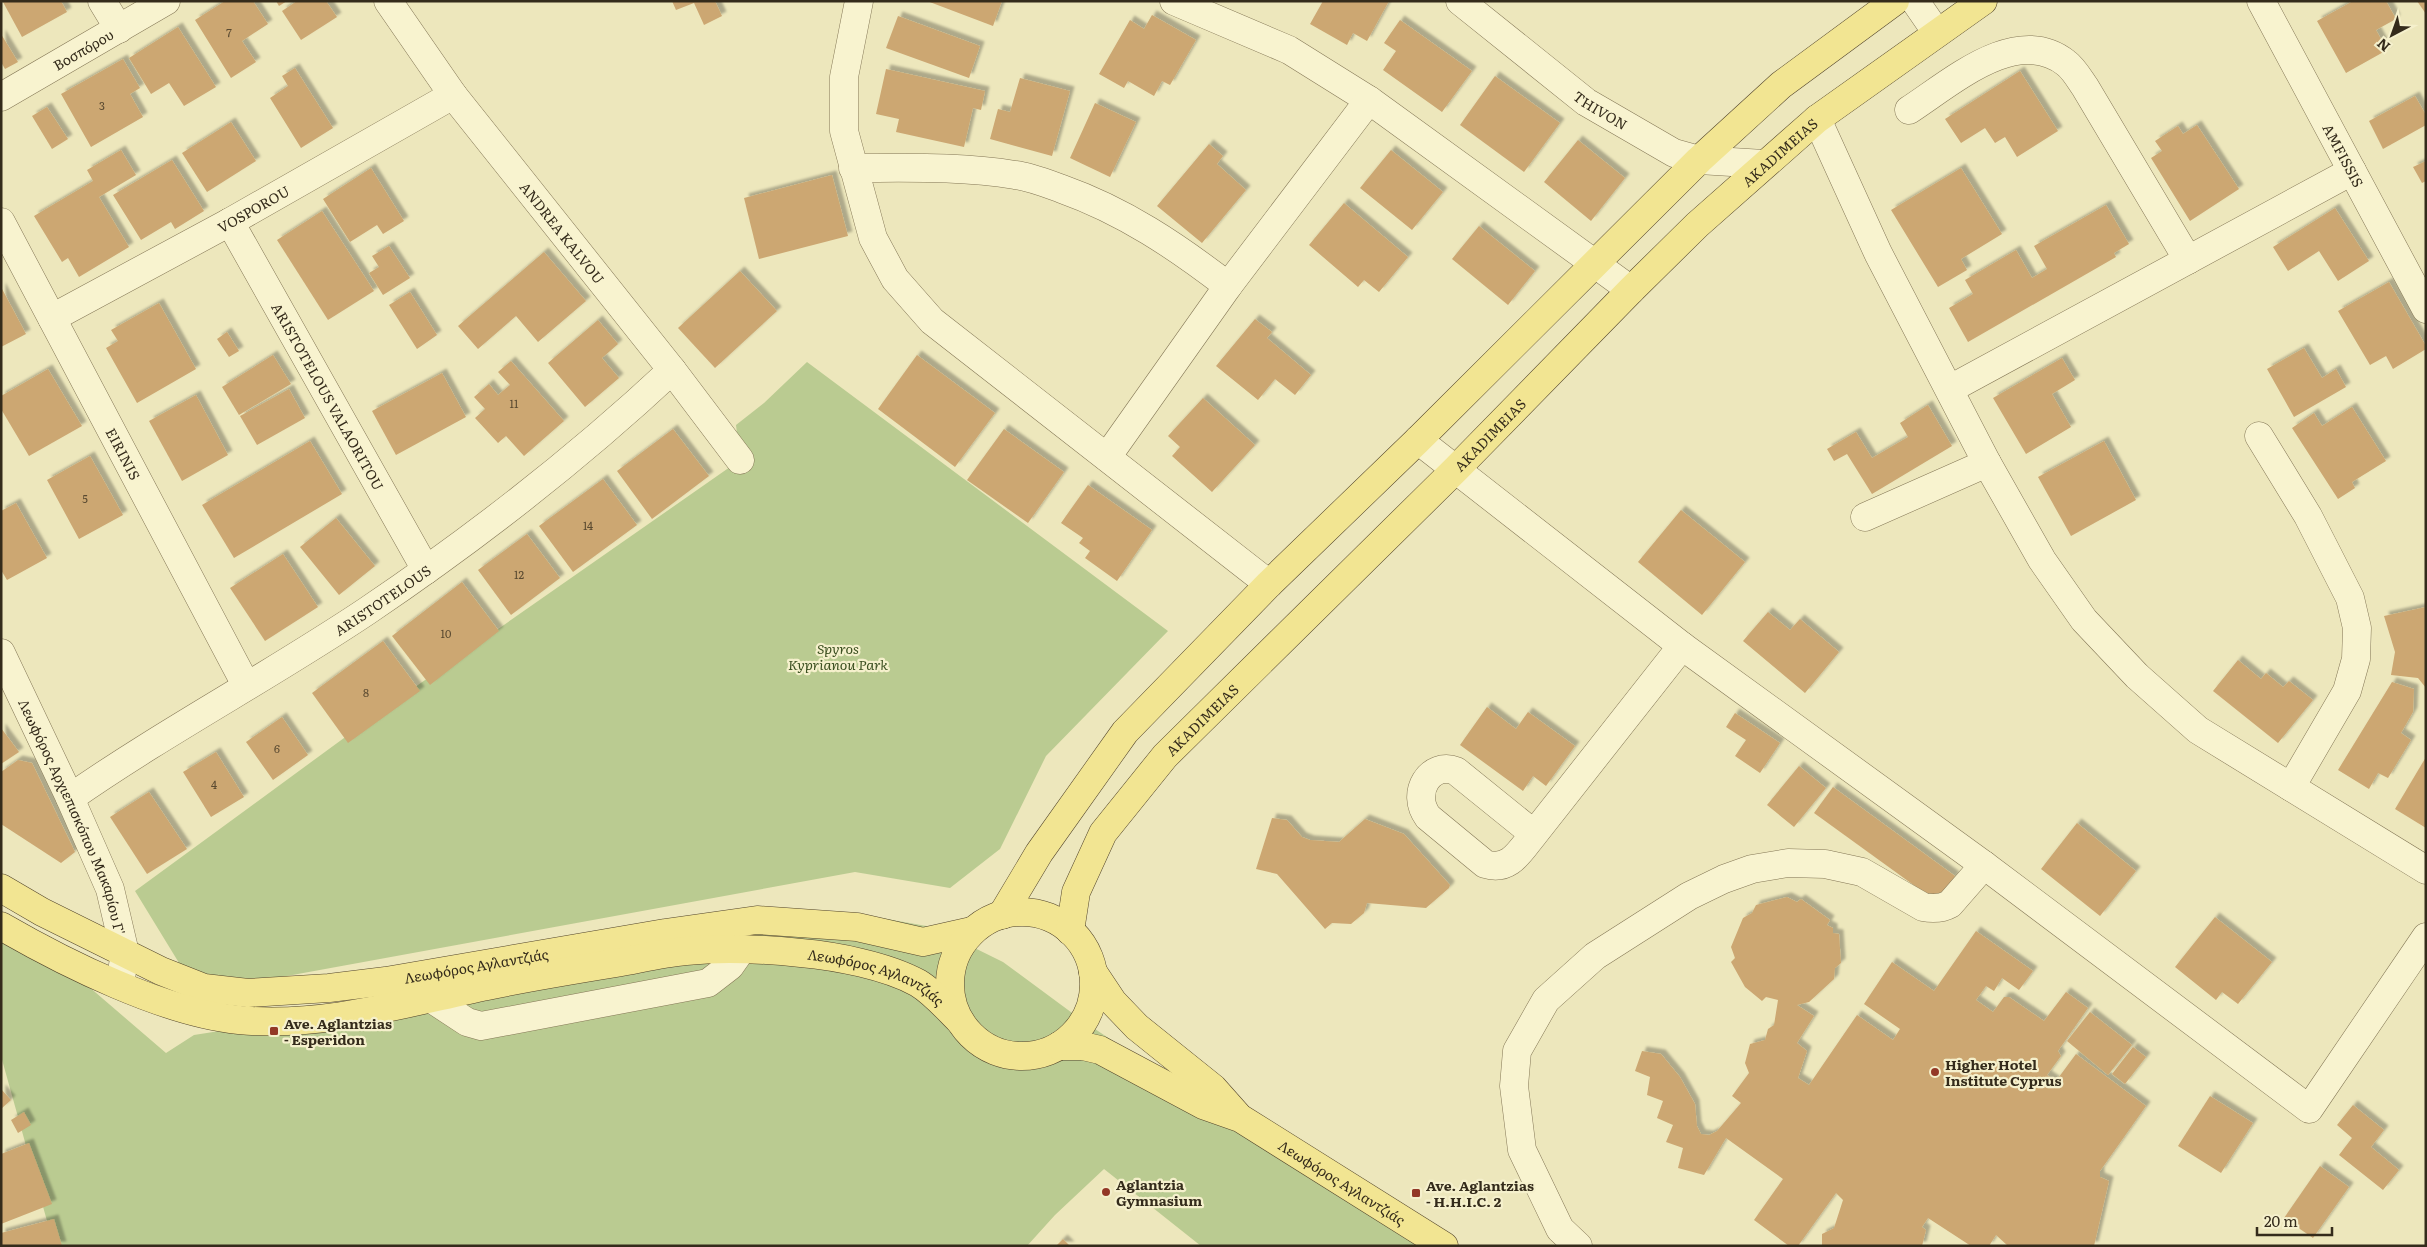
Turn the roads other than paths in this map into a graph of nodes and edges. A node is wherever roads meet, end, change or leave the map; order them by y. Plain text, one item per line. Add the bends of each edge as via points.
1 (102, 1) edge
2 (166, 1) edge
3 (388, 1) edge
4 (859, 1) edge
5 (1174, 1) edge
6 (1460, 1) edge
7 (1895, 1) edge
8 (1915, 1) edge
9 (1983, 1) edge
10 (2261, 1) edge
11 (119, 29) junction
12 (1937, 34) junction
13 (453, 95) junction
14 (1, 97) edge
15 (1369, 100) junction
16 (1909, 110) dead end
17 (1816, 119) junction
18 (1699, 160) junction
19 (1764, 164) junction
20 (853, 168) junction
21 (2352, 172) junction
22 (1, 222) edge
23 (230, 222) junction
24 (2188, 260) junction
25 (1594, 263) junction
26 (1228, 286) junction
27 (1631, 290) junction
28 (2426, 309) edge
29 (52, 318) junction
30 (672, 370) junction
31 (1950, 388) junction
32 (2259, 436) dead end
33 (1418, 440) junction
34 (1107, 457) junction
35 (740, 460) dead end
36 (1987, 464) junction
37 (1456, 469) junction
38 (1865, 517) dead end
39 (426, 570) junction
40 (1269, 584) junction
41 (1682, 646) junction
42 (1, 653) edge
43 (246, 685) junction
44 (2292, 787) junction
45 (70, 798) junction
46 (1534, 834) dead end
47 (1984, 865) junction
48 (2426, 870) edge
49 (1, 888) edge
50 (1002, 915) junction
51 (1, 926) edge
52 (1070, 931) junction
53 (972, 932) junction
54 (2426, 937) edge
55 (742, 949) junction
56 (125, 953) junction
57 (1093, 972) junction
58 (120, 984) junction
59 (432, 999) junction
60 (959, 1020) junction
61 (1059, 1046) junction
62 (1240, 1118) junction
63 (1444, 1246) edge
64 (1578, 1246) edge

1 - 11 street
2 - 11 street, Βοσπόρου
3 - 13 street, ANDREA KALVOU
4 - 20 street via 844,76 844,130
5 - 15 street via 1289,50
6 - 18 street, THIVON via 1586,102 1674,153
7 - 18 main road via 1781,85
8 - 12 street
9 - 12 main road, AKADIMEIAS
10 - 21 street, AMFISSIS
11 - 14 street, Βοσπόρου
12 - 17 main road, AKADIMEIAS
13 - 23 street, VOSPOROU
13 - 30 street, ANDREA KALVOU
15 - 25 street
15 - 26 street
16 - 24 street via 1998,54 2033,49 2052,55 2068,64 2086,87
17 - 19 main road, AKADIMEIAS
17 - 31 street via 1878,253
18 - 19 street, THIVON
18 - 25 main road
19 - 27 main road, AKADIMEIAS
20 - 26 street via 944,168 1017,175 1044,183 1114,210 1157,234
20 - 34 street via 874,238 895,279 932,322
21 - 24 street
21 - 28 street, AMFISSIS
22 - 29 street, EIRINIS
23 - 29 street, VOSPOROU
23 - 39 street, ARISTOTELOUS VALAORITOU
24 - 31 street
25 - 27 street
25 - 33 main road
26 - 34 street
27 - 37 main road, AKADIMEIAS
29 - 43 street, EIRINIS
30 - 35 street, ANDREA KALVOU
30 - 39 street, ARISTOTELOUS via 543,480
31 - 36 street
32 - 44 street via 2308,516 2350,598 2357,628 2356,659 2347,691
33 - 37 street
33 - 40 main road
34 - 40 street
36 - 38 street
36 - 44 street via 2042,560 2084,620 2137,676 2198,730
37 - 41 street
37 - 52 main road, AKADIMEIAS via 1165,756 1103,833 1076,892
39 - 43 street, ARISTOTELOUS via 365,612
40 - 50 main road via 1125,732 1039,853
41 - 46 street
41 - 47 street
42 - 45 street, Λεωφόρος Αρχιεπισκόπου Μακαρίου Γ'
43 - 45 street, ARISTOTELOUS
44 - 48 street
45 - 56 street, Λεωφόρος Αρχιεπισκόπου Μακαρίου Γ' via 110,889
47 - 54 street via 2309,1108
47 - 64 street via 1950,904 1933,909 1923,907 1862,872 1824,864 1788,863 1752,869 1689,896 1595,956 1546,1000 1517,1051 1514,1086 1522,1150 1560,1229
49 - 56 main road, Λεωφόρος Αγλαντζιάς
50 - 52 main road via 1038,914 1055,920
50 - 53 main road via 981,924
51 - 58 main road, Λεωφόρος Αγλαντζιάς
52 - 57 main road via 1085,950
53 - 56 main road, Λεωφόρος Αγλαντζιάς via 923,942 856,927 758,920 386,981 248,993 204,988 161,972
53 - 60 main road via 959,947 952,966 951,993
55 - 59 main road, Λεωφόρος Αγλαντζιάς via 685,951
55 - 59 street via 730,966 708,983 481,1026 467,1022
55 - 60 main road, Λεωφόρος Αγλαντζιάς via 824,955 904,977 920,984
56 - 58 street, Λεωφόρος Αρχιεπισκόπου Μακαρίου Γ'
57 - 61 main road via 1090,1009 1072,1036
57 - 62 main road, Λεωφόρος Αγλαντζιάς via 1112,1002 1136,1027 1213,1088
58 - 59 main road, Λεωφόρος Αγλαντζιάς via 154,999 238,1020 324,1019
60 - 61 main road via 978,1041 1003,1054 1032,1056
61 - 62 main road, Λεωφόρος Αγλαντζιάς via 1100,1050 1203,1105
62 - 63 main road, Λεωφόρος Αγλαντζιάς

